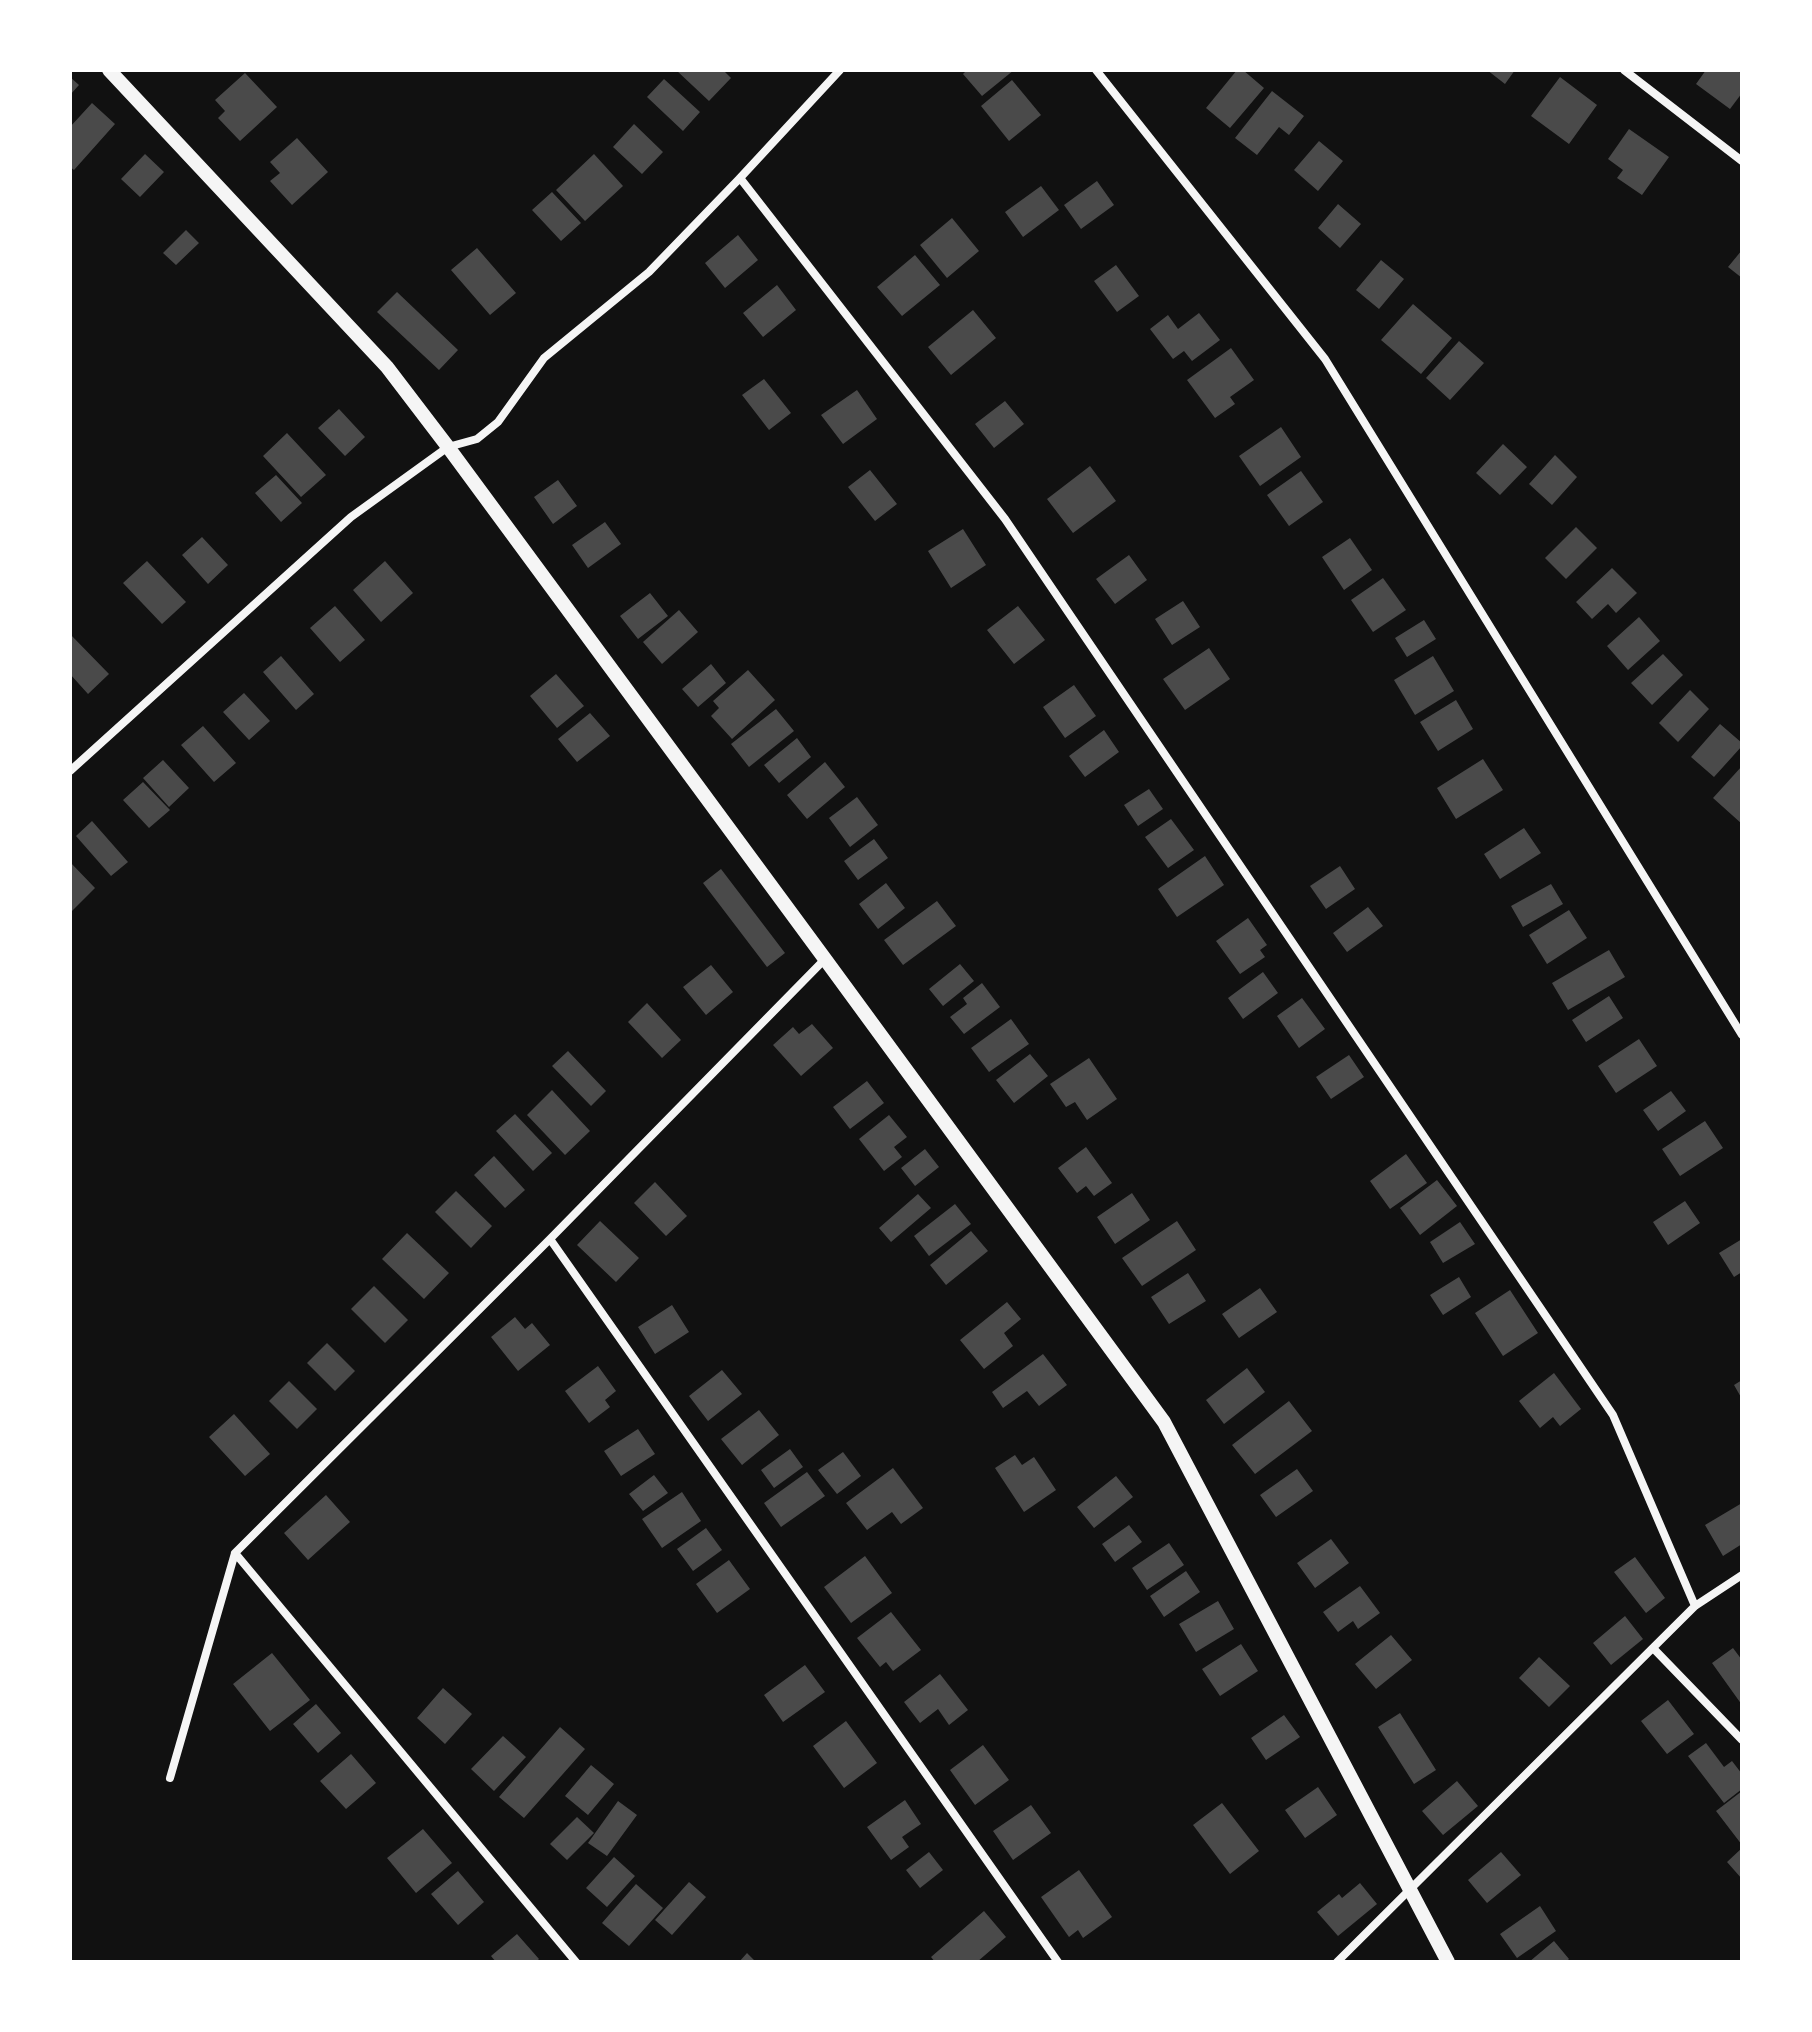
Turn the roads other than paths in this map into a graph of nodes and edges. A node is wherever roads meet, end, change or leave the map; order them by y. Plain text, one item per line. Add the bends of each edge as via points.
1 (109, 70) edge
2 (840, 70) edge
3 (1096, 70) edge
4 (1624, 70) edge
5 (1742, 161) edge
6 (740, 178) junction
7 (448, 447) junction
8 (70, 771) edge
9 (825, 959) junction
10 (1742, 1035) edge
11 (550, 1239) junction
12 (235, 1553) junction
13 (1742, 1575) edge
14 (1695, 1606) junction
15 (1653, 1648) junction
16 (1742, 1740) edge
17 (170, 1778) dead end
18 (1410, 1891) junction
19 (576, 1962) edge
20 (1058, 1962) edge
21 (1337, 1962) edge
22 (1448, 1962) edge

1 - 7 street via 387,367
2 - 6 street
3 - 10 street via 1325,359
4 - 5 street
6 - 7 street via 649,272 544,358 498,422 477,439
6 - 14 street via 1005,519 1613,1415
7 - 8 street via 351,517
7 - 9 street
9 - 11 street
9 - 18 street via 1164,1422
11 - 12 street
11 - 20 street
12 - 17 street
12 - 19 street
13 - 14 street
14 - 15 street
15 - 16 street
15 - 18 street
18 - 21 street
18 - 22 street

